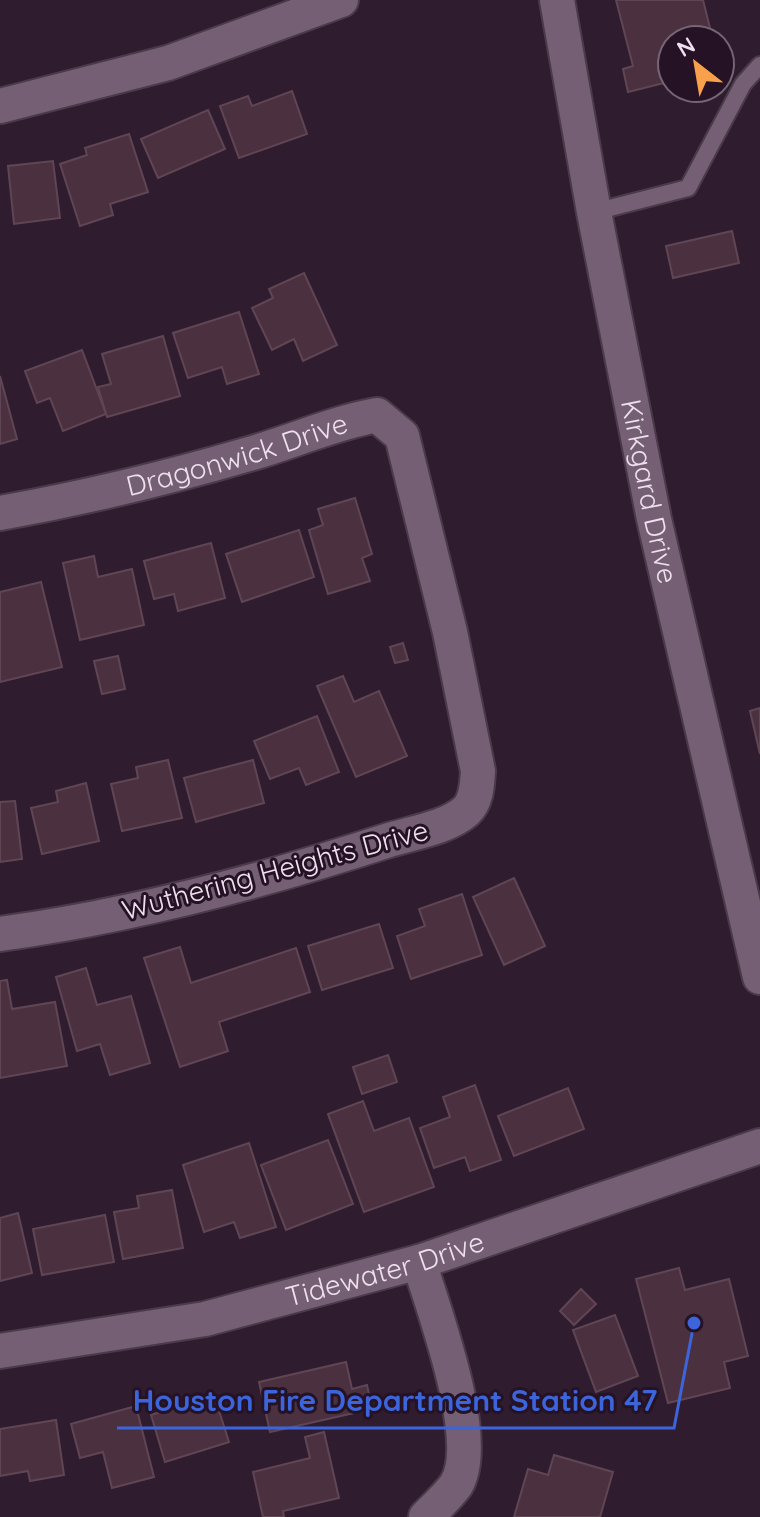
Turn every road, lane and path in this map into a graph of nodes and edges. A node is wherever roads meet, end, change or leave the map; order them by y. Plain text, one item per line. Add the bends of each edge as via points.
1 (341, 0) edge
2 (557, 0) edge
3 (760, 65) edge
4 (0, 106) edge
5 (594, 212) junction
6 (419, 497) joint
7 (0, 513) edge
8 (0, 934) edge
9 (760, 977) edge
10 (760, 1146) edge
11 (419, 1262) junction
12 (0, 1351) edge
13 (426, 1517) edge

1 - 4 street via 168,63
2 - 5 street, Kirkgard Drive
3 - 5 lane via 743,84 688,188
5 - 9 street, Kirkgard Drive via 654,519
6 - 7 street, Dragonwick Drive via 402,436 377,415 91,496
6 - 8 street, Wuthering Heights Drive via 478,771 476,794 467,810 443,823 313,865 127,912
10 - 11 street, Tidewater Drive
11 - 12 street, Tidewater Drive via 205,1319
11 - 13 street via 454,1376 465,1432 457,1483

